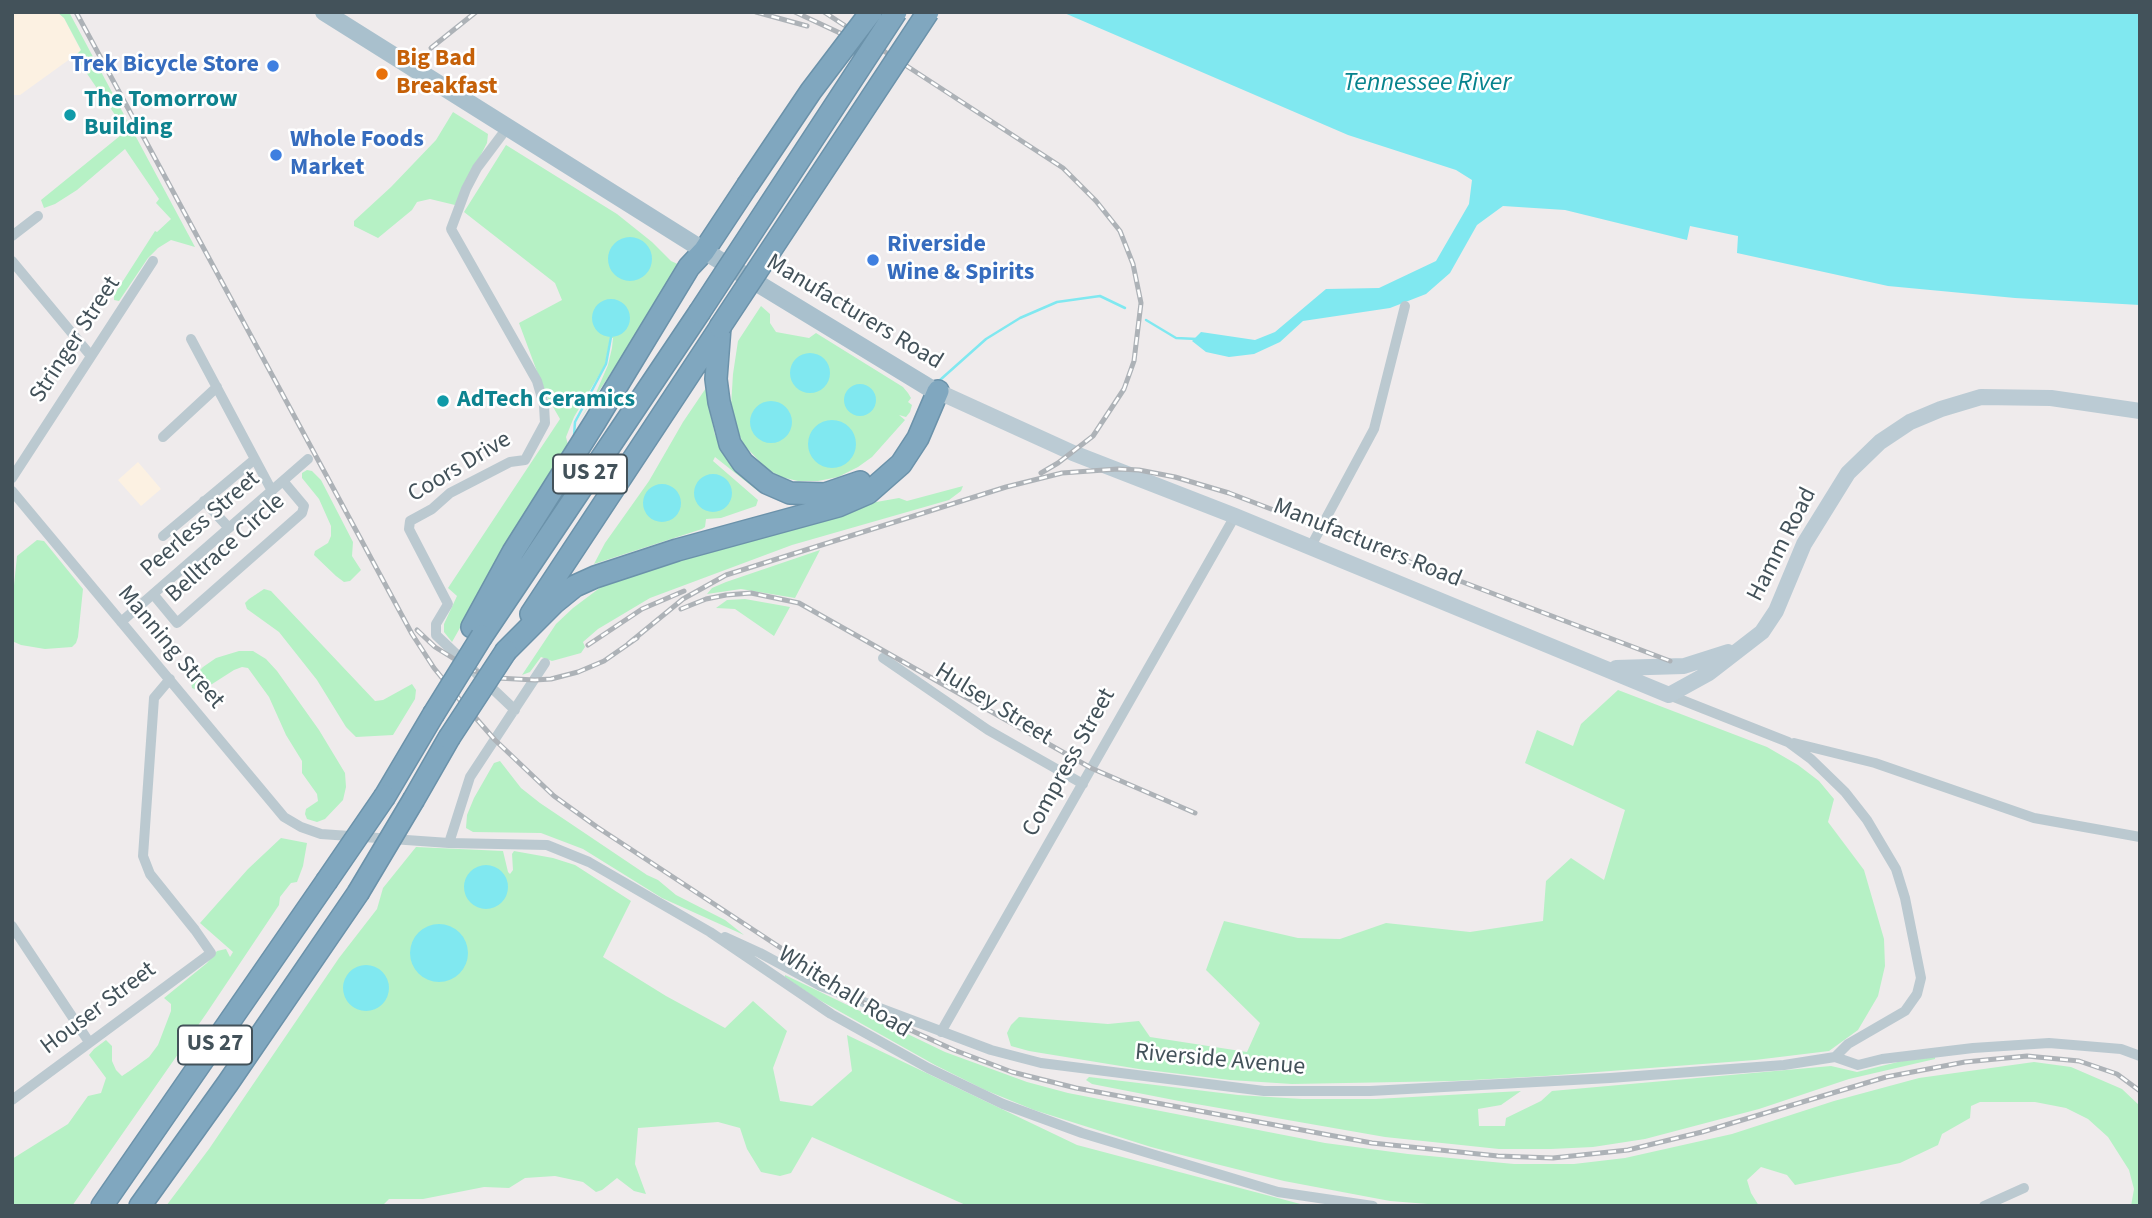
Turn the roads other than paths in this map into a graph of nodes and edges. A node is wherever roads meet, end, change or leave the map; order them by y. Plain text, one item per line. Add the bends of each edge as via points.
1 (324, 12) edge
2 (870, 12) edge
3 (896, 12) edge
4 (928, 12) edge
5 (507, 128) junction
6 (37, 216) dead end
7 (12, 236) edge
8 (704, 251) junction
9 (12, 261) edge
10 (153, 261) dead end
11 (1405, 306) dead end
12 (720, 327) junction
13 (191, 338) dead end
14 (90, 356) junction
15 (216, 387) junction
16 (933, 389) junction
17 (2140, 411) edge
18 (163, 437) dead end
19 (255, 458) junction
20 (308, 459) dead end
21 (12, 478) edge
22 (283, 481) junction
23 (12, 491) edge
24 (272, 491) junction
25 (204, 501) junction
26 (1235, 516) junction
27 (229, 528) junction
28 (163, 536) dead end
29 (1310, 548) junction
30 (153, 594) junction
31 (121, 622) junction
32 (477, 631) junction
33 (1744, 647) junction
34 (506, 651) junction
35 (883, 659) dead end
36 (545, 663) dead end
37 (1608, 668) junction
38 (170, 679) junction
39 (1669, 695) junction
40 (515, 710) junction
41 (1788, 742) junction
42 (1083, 784) junction
43 (301, 827) joint
44 (2140, 837) edge
45 (449, 843) junction
46 (12, 926) edge
47 (710, 932) junction
48 (941, 1032) junction
49 (89, 1042) junction
50 (2140, 1056) edge
51 (1835, 1057) junction
52 (12, 1100) edge
53 (2024, 1188) dead end
54 (102, 1206) edge
55 (140, 1206) edge
56 (1373, 1206) edge
57 (1984, 1206) edge

1 - 5 main road, Manufacturers Road
2 - 8 highway, bridge
3 - 32 highway, US 27, bridge via 699,313
4 - 12 highway, US 27, bridge
5 - 8 main road, Manufacturers Road
5 - 40 street, Coors Drive via 466,189 451,229 537,381 545,424 524,460 510,462 450,493 411,521 409,529 449,604 436,624 436,635
6 - 7 street
8 - 16 main road, Manufacturers Road
8 - 32 highway via 689,267 513,552
9 - 14 street
10 - 14 street, Stringer Street
11 - 29 street via 1374,429
12 - 16 highway via 716,379 730,444 766,483 790,493 840,490 881,468
12 - 34 highway, US 27
13 - 15 street
14 - 21 street, Stringer Street
15 - 18 street
15 - 19 street
16 - 26 main road, Manufacturers Road via 1073,453
16 - 34 highway via 918,438 901,464 868,494 595,577 554,603
17 - 33 main road, Hamm Road via 2050,398 1981,397 1910,422 1880,442 1848,473 1804,544 1776,611
19 - 24 street
19 - 25 street
20 - 22 street, Peerless Street
22 - 24 street, Peerless Street
22 - 30 street, Belltrace Circle via 304,506 302,513 177,623
23 - 31 street, Manning Street
24 - 27 street, Peerless Street
25 - 27 street
25 - 28 street
26 - 29 main road, Manufacturers Road
26 - 42 street, Compress Street
27 - 30 street, Peerless Street
29 - 37 main road, Manufacturers Road
30 - 31 street, Peerless Street
31 - 38 street, Manning Street
32 - 54 highway, US 27, bridge via 385,796
33 - 37 main road via 1684,666
33 - 39 main road, Hamm Road
34 - 55 highway, US 27, bridge via 358,893
35 - 42 street, Hulsey Street via 980,725
36 - 40 street
37 - 39 main road, Manufacturers Road
38 - 43 street, Manning Street via 284,817
38 - 49 street, Houser Street via 154,698 143,856 150,874 211,953
39 - 41 street, Manufacturers Road
40 - 45 street via 470,778
41 - 44 street via 1875,763 2035,818
41 - 51 street, Manufacturers Road via 1845,792 1890,859 1905,898 1921,978 1905,1011 1848,1044
42 - 48 street, Compress Street
43 - 45 street, Whitehall Road via 321,834
45 - 47 street, Whitehall Road via 547,845 589,862
46 - 49 street
47 - 48 street, Riverside Avenue via 743,944 821,986
47 - 56 street, Whitehall Road via 831,1014 1003,1104 1082,1133 1278,1192
48 - 51 street, Riverside Avenue via 1041,1063 1264,1091 1370,1091 1609,1079
49 - 52 street, Houser Street
50 - 51 street via 2110,1048 2049,1043 1973,1048 1858,1065
53 - 57 street

